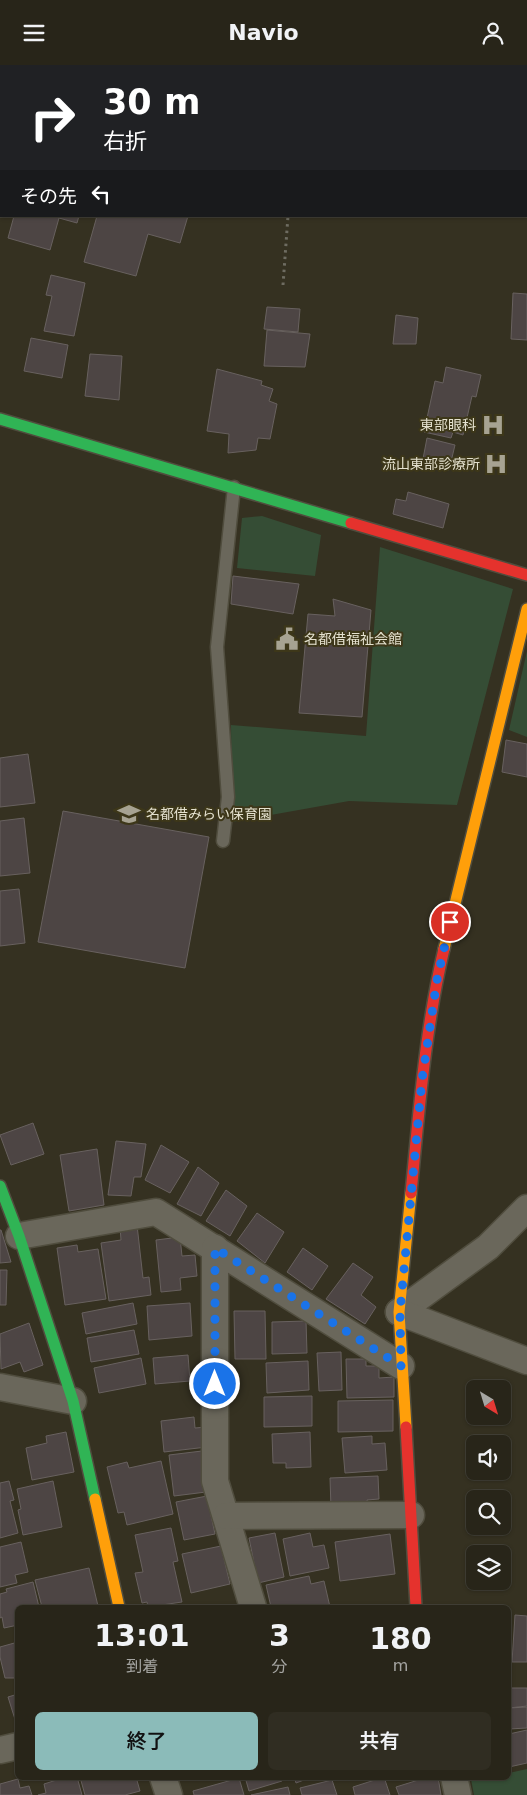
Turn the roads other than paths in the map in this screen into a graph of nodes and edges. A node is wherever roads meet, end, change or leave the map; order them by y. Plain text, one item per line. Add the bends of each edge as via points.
1 (0, 419) edge
2 (234, 487) junction
3 (527, 575) edge
4 (527, 609) edge
5 (222, 841) dead end
6 (1, 1194) edge
7 (527, 1208) edge
8 (19, 1236) junction
9 (215, 1248) junction
10 (400, 1312) junction
11 (527, 1361) edge
12 (401, 1366) junction
13 (0, 1387) edge
14 (73, 1401) junction
15 (411, 1515) junction
16 (226, 1516) junction
17 (119, 1605) edge
18 (252, 1605) edge
19 (416, 1605) edge
20 (164, 1780) edge
21 (455, 1780) edge
22 (169, 1795) edge
23 (458, 1795) edge

1 - 2 street
2 - 3 street
2 - 5 lane via 217,647 228,797
4 - 10 street via 437,980 422,1080
6 - 8 street
7 - 10 street via 488,1247
8 - 9 street via 156,1212
8 - 14 street
9 - 12 street
9 - 16 street via 216,1481
10 - 11 street
10 - 12 street
12 - 15 street
13 - 14 street
14 - 17 street
15 - 16 street
15 - 19 street
16 - 18 street
20 - 22 street
21 - 23 street

